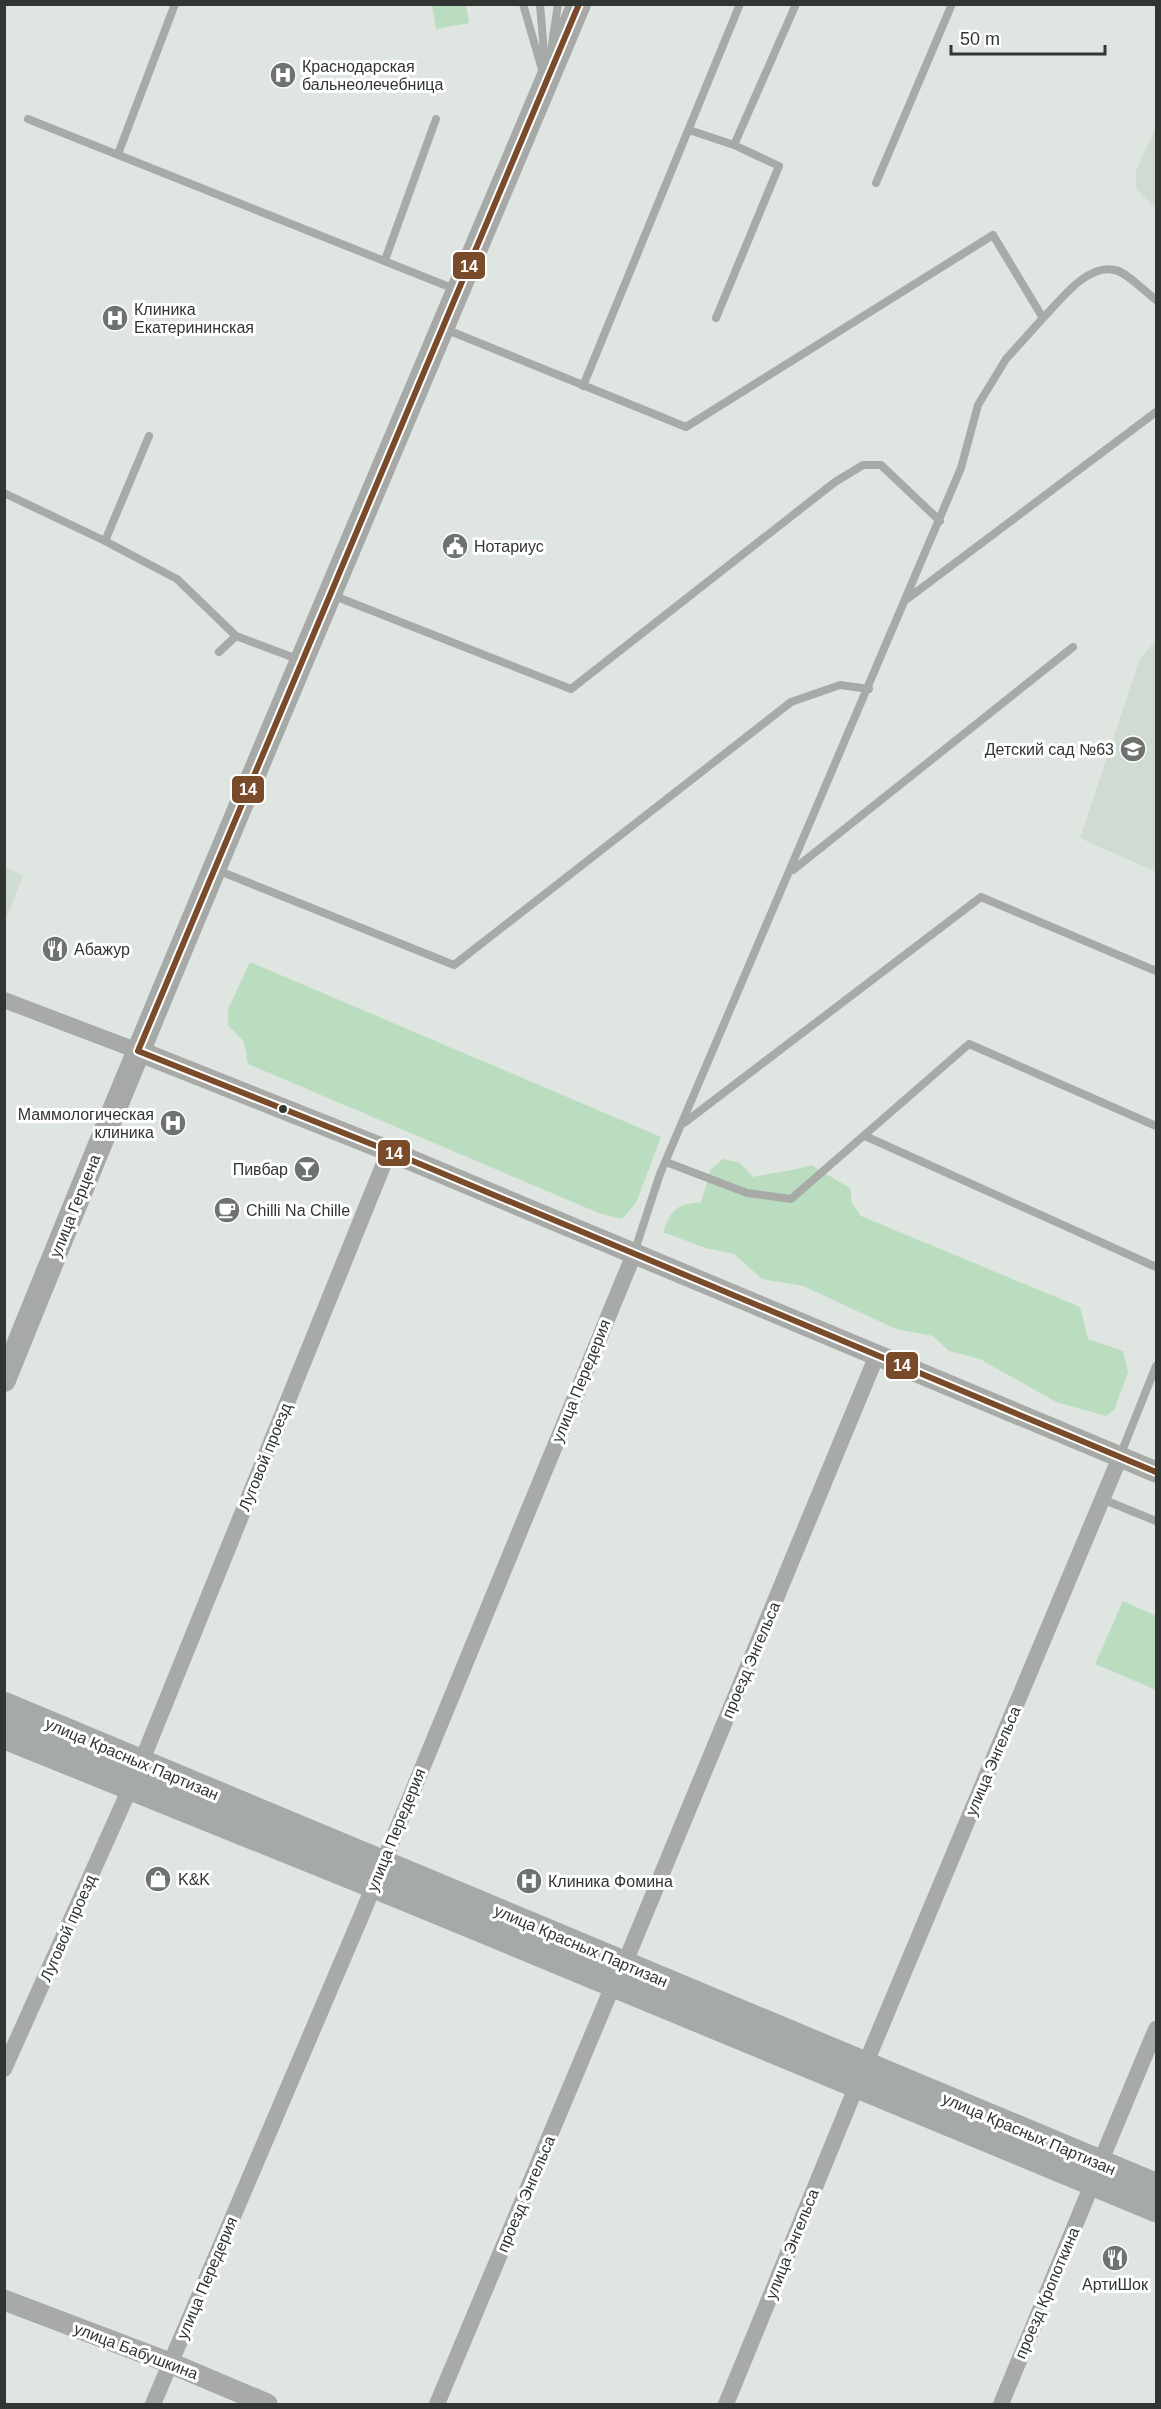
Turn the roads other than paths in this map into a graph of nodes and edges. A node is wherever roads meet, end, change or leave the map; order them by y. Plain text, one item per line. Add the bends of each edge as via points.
1 (175, 4) edge
2 (523, 4) edge
3 (540, 4) edge
4 (558, 4) edge
5 (579, 4) edge
6 (740, 4) edge
7 (796, 4) edge
8 (952, 4) edge
9 (546, 83) junction
10 (28, 119) dead end
11 (436, 119) dead end
12 (688, 130) junction
13 (734, 145) junction
14 (118, 154) junction
15 (876, 183) dead end
16 (385, 260) junction
17 (460, 291) junction
18 (1156, 300) edge
19 (716, 318) dead end
20 (1043, 318) junction
21 (444, 329) junction
22 (583, 386) junction
23 (1156, 412) edge
24 (149, 436) dead end
25 (4, 494) edge
26 (940, 521) junction
27 (105, 541) junction
28 (332, 595) junction
29 (907, 600) junction
30 (236, 636) junction
31 (1073, 647) dead end
32 (219, 652) dead end
33 (303, 661) junction
34 (869, 689) junction
35 (214, 869) junction
36 (790, 872) junction
37 (1156, 971) edge
38 (4, 1000) edge
39 (138, 1051) junction
40 (682, 1124) junction
41 (1156, 1126) edge
42 (865, 1136) junction
43 (389, 1151) junction
44 (666, 1162) junction
45 (634, 1254) junction
46 (1156, 1267) edge
47 (877, 1355) junction
48 (1156, 1366) edge
49 (4, 1380) edge
50 (1120, 1457) junction
51 (1156, 1472) edge
52 (1102, 1498) junction
53 (1156, 1521) edge
54 (4, 1706) edge
55 (4, 1735) edge
56 (136, 1774) junction
57 (378, 1874) junction
58 (619, 1974) junction
59 (1156, 2029) edge
60 (4, 2069) edge
61 (861, 2075) junction
62 (1096, 2173) junction
63 (1156, 2187) edge
64 (1156, 2208) edge
65 (4, 2300) edge
66 (170, 2363) junction
67 (153, 2404) edge
68 (267, 2404) edge
69 (437, 2404) edge
70 (726, 2404) edge
71 (1001, 2404) edge

1 - 14 lane
2 - 9 lane
3 - 9 lane
4 - 9 lane
5 - 9 main road, улица Герцена
6 - 12 lane
7 - 13 lane
8 - 15 lane
9 - 17 main road, улица Герцена
10 - 14 lane
11 - 16 lane
12 - 13 lane
12 - 22 lane
13 - 19 lane via 779,166
14 - 16 lane
16 - 17 lane
17 - 21 main road, улица Герцена
18 - 20 lane via 1116,270 1100,269 1086,276
20 - 22 lane via 993,235 686,427
20 - 26 lane via 1006,359 978,405 961,468
21 - 22 lane
21 - 28 main road, улица Герцена
23 - 29 lane
24 - 27 lane
25 - 27 lane
26 - 28 lane via 881,465 863,465 835,482 571,689
26 - 29 lane
27 - 30 lane via 177,579
28 - 33 main road, улица Герцена
29 - 34 lane
30 - 32 lane
30 - 33 lane
31 - 36 lane
33 - 35 main road, улица Герцена
34 - 35 lane via 840,685 791,702 454,966
34 - 36 lane
35 - 39 main road, улица Герцена
36 - 40 lane
37 - 40 lane via 981,897
38 - 39 street
39 - 43 street
39 - 49 main road, улица Герцена
40 - 44 lane
41 - 42 lane via 969,1044
42 - 44 lane via 791,1199 747,1193
42 - 46 lane
43 - 45 street
43 - 56 street, Луговой проезд
44 - 45 lane
45 - 47 street
45 - 57 street, улица Передерия
47 - 50 street
47 - 58 street, проезд Энгельса
48 - 50 lane
50 - 51 street
50 - 52 street, улица Энгельса
52 - 53 lane
52 - 61 street, улица Энгельса
54 - 56 highway, улица Красных Партизан
55 - 56 highway, улица Красных Партизан
56 - 57 highway, улица Красных Партизан
56 - 60 street, Луговой проезд
57 - 58 highway, улица Красных Партизан
57 - 66 street, улица Передерия
58 - 61 highway, улица Красных Партизан
58 - 69 street, проезд Энгельса
59 - 62 street, проезд Кропоткина
61 - 62 highway, улица Красных Партизан
61 - 70 street, улица Энгельса
62 - 63 highway, улица Красных Партизан
62 - 64 highway, улица Красных Партизан
62 - 71 street, проезд Кропоткина
65 - 66 street, улица Бабушкина
66 - 67 street, улица Передерия
66 - 68 street, улица Бабушкина

